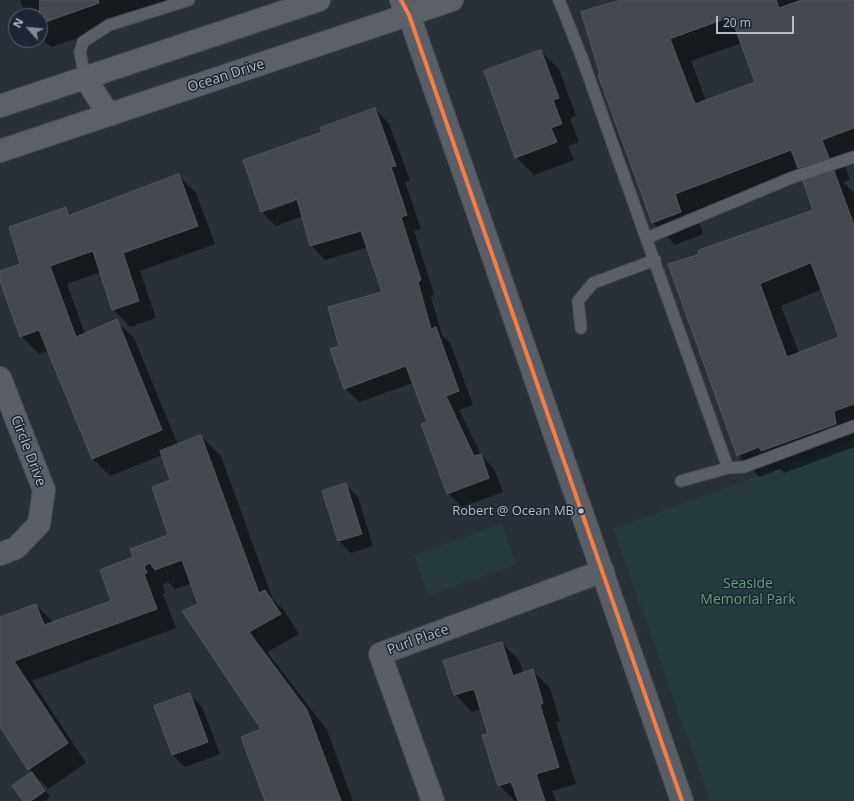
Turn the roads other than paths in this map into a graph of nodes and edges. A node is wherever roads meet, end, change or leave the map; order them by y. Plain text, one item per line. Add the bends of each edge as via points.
1 (189, 0) edge
2 (319, 0) edge
3 (452, 0) edge
4 (559, 0) edge
5 (405, 7) edge
6 (85, 78) junction
7 (0, 106) edge
8 (109, 115) junction
9 (0, 151) edge
10 (854, 157) edge
11 (647, 238) junction
12 (655, 260) junction
13 (581, 328) dead end
14 (0, 378) edge
15 (854, 426) edge
16 (728, 468) junction
17 (681, 481) dead end
18 (0, 554) edge
19 (603, 571) junction
20 (433, 801) edge
21 (682, 801) edge

1 - 6 lane via 109,25 83,42 80,52
2 - 6 main road
3 - 5 main road, Ocean Drive
4 - 11 lane
5 - 8 main road, Ocean Drive
5 - 19 street
6 - 7 main road
6 - 8 main road
8 - 9 main road, Ocean Drive
10 - 11 lane via 791,178
11 - 12 lane
12 - 13 lane via 593,282 578,301
12 - 16 lane
14 - 18 street, Circle Drive via 44,490 39,524 16,548
15 - 16 lane via 744,467
16 - 17 lane
19 - 20 street, Purl Place via 380,654
19 - 21 street

